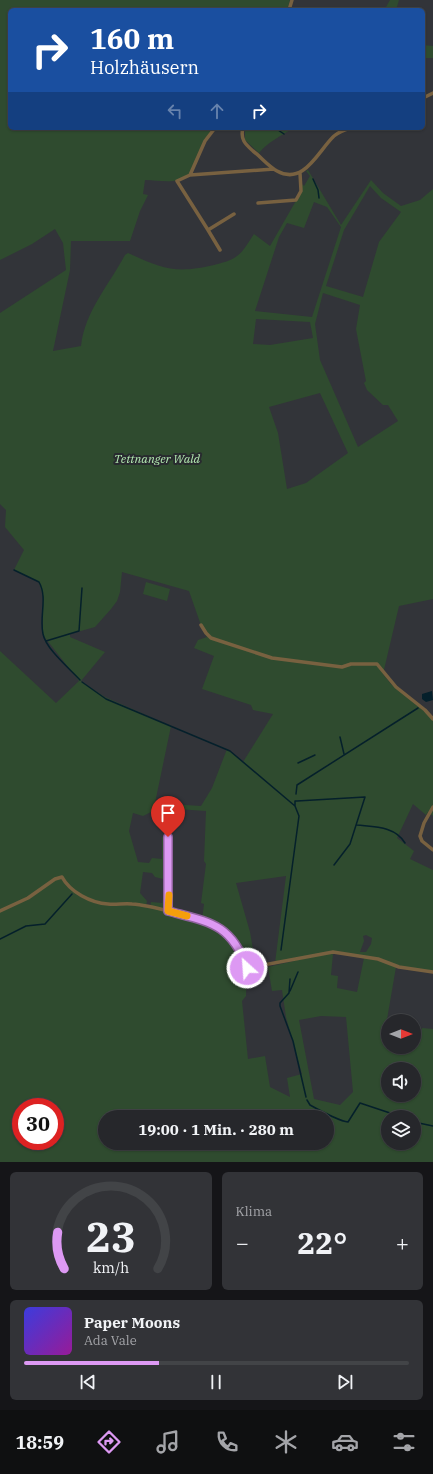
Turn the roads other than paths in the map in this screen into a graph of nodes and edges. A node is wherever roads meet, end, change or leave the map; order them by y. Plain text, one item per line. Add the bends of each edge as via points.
1 (213, 130) edge
2 (242, 130) edge
3 (346, 130) edge
4 (274, 169) junction
5 (300, 173) junction
6 (190, 175) junction
7 (258, 203) dead end
8 (234, 214) dead end
9 (208, 230) junction
10 (220, 250) dead end
11 (202, 624) dead end
12 (433, 719) edge
13 (433, 807) edge
14 (168, 837) dead end
15 (433, 850) edge
16 (0, 911) edge
17 (168, 911) junction
18 (433, 972) edge

1 - 6 street via 205,141
2 - 4 street via 243,141
3 - 5 street via 334,136
4 - 5 street via 284,173
4 - 6 street
5 - 7 street via 300,190 296,200
6 - 9 street via 177,181
8 - 9 street
9 - 10 street
11 - 12 street via 211,638 272,658 342,667 351,664 377,664 396,687
13 - 15 street via 420,836
14 - 17 street
16 - 17 street via 28,898 62,877 81,895 95,902 133,904
17 - 18 street via 214,924 234,943 247,968 250,969 333,952

